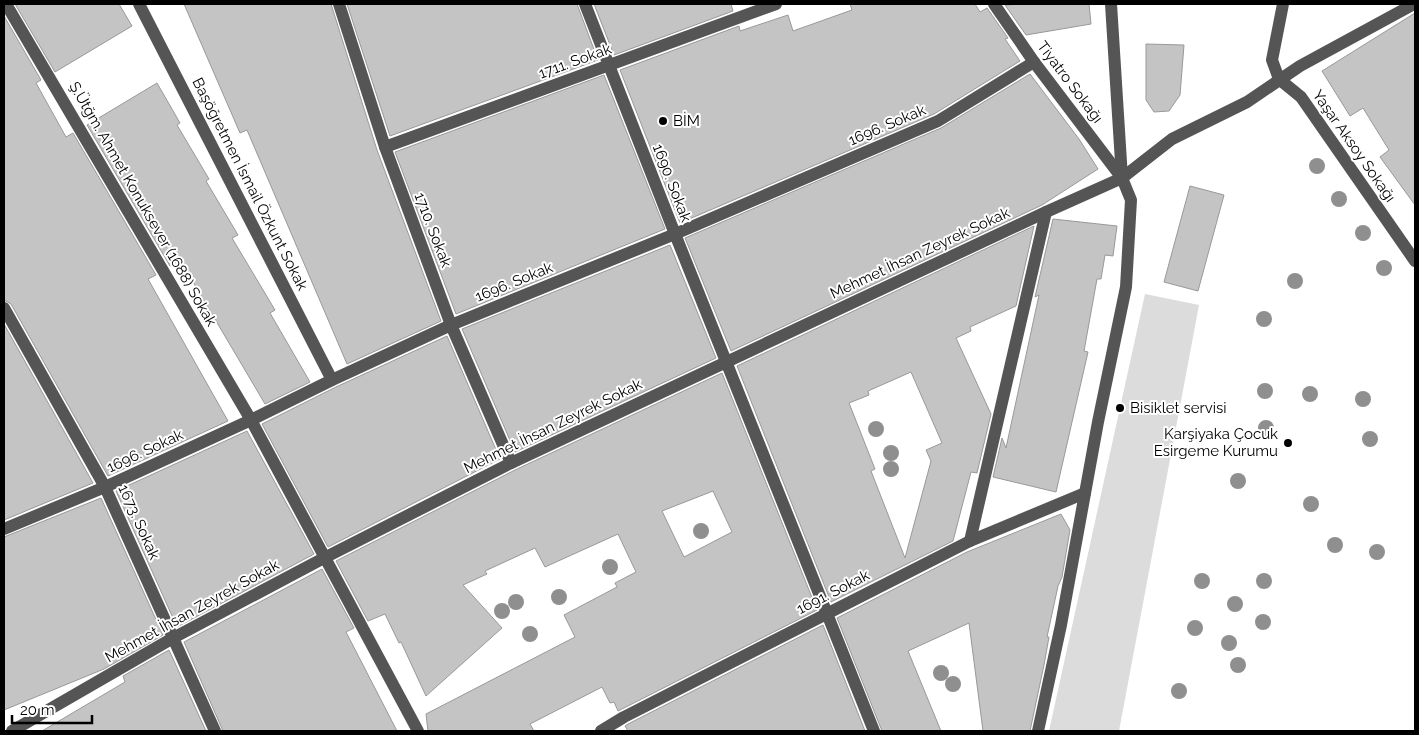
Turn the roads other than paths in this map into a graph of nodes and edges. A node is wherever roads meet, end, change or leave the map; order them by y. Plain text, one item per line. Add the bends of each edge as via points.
1 (6, 4) edge
2 (139, 4) edge
3 (339, 4) edge
4 (585, 4) edge
5 (776, 4) edge
6 (994, 4) edge
7 (1111, 4) edge
8 (1283, 4) edge
9 (1414, 4) edge
10 (1034, 62) junction
11 (609, 66) junction
12 (1279, 79) junction
13 (385, 147) junction
14 (1122, 178) junction
15 (1046, 212) junction
16 (675, 234) junction
17 (1415, 261) edge
18 (4, 308) edge
19 (451, 325) junction
20 (726, 362) junction
21 (332, 380) junction
22 (252, 420) junction
23 (511, 463) junction
24 (105, 487) junction
25 (1085, 493) junction
26 (4, 529) edge
27 (970, 541) junction
28 (324, 558) junction
29 (827, 613) junction
30 (173, 638) junction
31 (12, 731) edge
32 (215, 731) edge
33 (418, 731) edge
34 (601, 731) edge
35 (874, 731) edge
36 (1038, 731) edge

1 - 22 street, Ş.Ütğm. Ahmet Konuksever (1688) Sokak
2 - 21 street, Başöğretmen İsmail Özkunt Sokak
3 - 13 street, 1710. Sokak
4 - 11 street, 1690. Sokak
5 - 11 street, 1711. Sokak
6 - 10 street, Tiyatro Sokağı
7 - 14 street
8 - 12 street via 1272,60
9 - 12 street, Mehmet İhsan Zeyrek Sokak
10 - 14 street, Tiyatro Sokağı
10 - 16 street, 1696. Sokak via 938,121
11 - 13 street, 1711. Sokak
11 - 16 street, 1690. Sokak
12 - 14 street, Mehmet İhsan Zeyrek Sokak via 1247,102 1172,139
12 - 17 street, Yaşar Aksoy Sokağı via 1301,97
13 - 19 street, 1710. Sokak
14 - 15 street, Mehmet İhsan Zeyrek Sokak
14 - 25 street via 1130,200 1126,287
15 - 20 street, Mehmet İhsan Zeyrek Sokak
15 - 27 street
16 - 19 street, 1696. Sokak
16 - 20 street, 1690. Sokak
18 - 24 street, 1673. Sokak
19 - 21 street, 1696. Sokak
19 - 23 street, 1710. Sokak
20 - 23 street, Mehmet İhsan Zeyrek Sokak
20 - 29 street, 1690. Sokak
21 - 22 street, 1696. Sokak
22 - 24 street, 1696. Sokak
22 - 28 street, Ş.Ütğm. Ahmet Konuksever (1688) Sokak
23 - 28 street, Mehmet İhsan Zeyrek Sokak
24 - 26 street, 1696. Sokak
24 - 30 street, 1673. Sokak
25 - 27 street, 1691. Sokak
25 - 36 street
27 - 29 street, 1691. Sokak
28 - 30 street, Mehmet İhsan Zeyrek Sokak
28 - 33 street
29 - 34 street, 1691. Sokak
29 - 35 street, 1690. Sokak
30 - 31 street, Mehmet İhsan Zeyrek Sokak
30 - 32 street, 1673. Sokak

